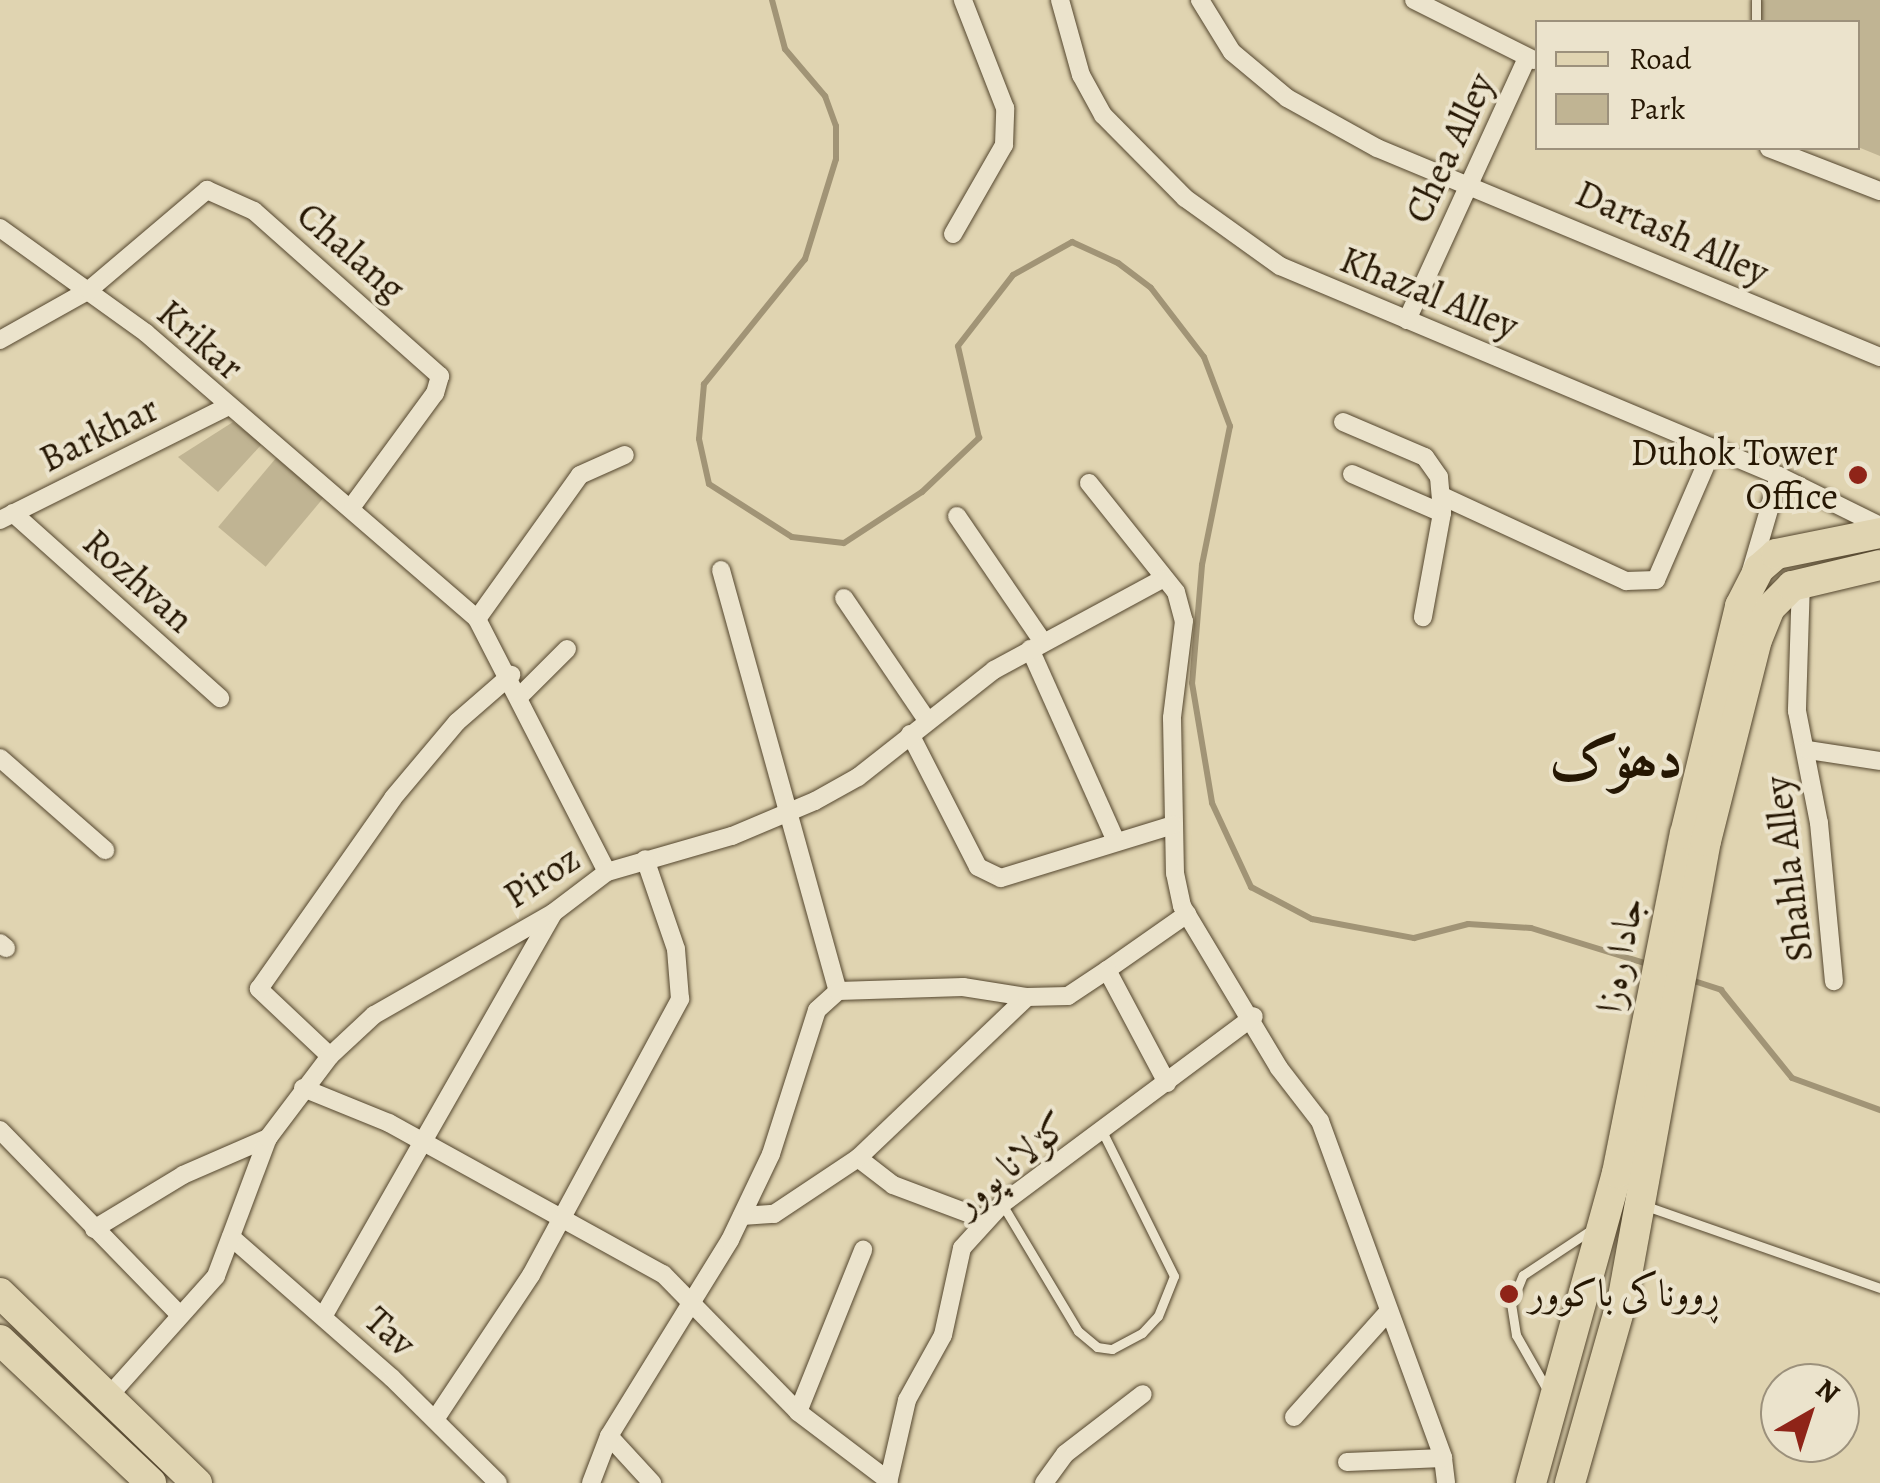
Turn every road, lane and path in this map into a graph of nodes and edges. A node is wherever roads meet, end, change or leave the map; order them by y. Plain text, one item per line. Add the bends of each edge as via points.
1 (964, 0) edge
2 (1060, 0) edge
3 (1200, 0) edge
4 (1414, 0) edge
5 (1532, 60) edge
6 (1774, 150) edge
7 (1469, 183) junction
8 (1880, 191) edge
9 (0, 228) edge
10 (952, 234) dead end
11 (89, 290) junction
12 (1407, 320) junction
13 (0, 340) edge
14 (1880, 356) edge
15 (227, 407) junction
16 (1343, 422) dead end
17 (1712, 448) junction
18 (625, 455) dead end
19 (1352, 474) dead end
20 (1779, 476) junction
21 (1089, 483) dead end
22 (1442, 504) junction
23 (352, 505) junction
24 (7, 516) edge
25 (957, 516) dead end
26 (1880, 530) edge
27 (1875, 569) edge
28 (721, 570) dead end
29 (1162, 579) junction
30 (1800, 581) junction
31 (844, 598) dead end
32 (1739, 611) junction
33 (1424, 617) dead end
34 (478, 619) junction
35 (1036, 646) junction
36 (567, 649) dead end
37 (511, 675) junction
38 (521, 695) junction
39 (220, 698) dead end
40 (928, 720) junction
41 (910, 734) junction
42 (1808, 750) junction
43 (0, 758) edge
44 (1880, 761) edge
45 (786, 814) junction
46 (1173, 825) junction
47 (1695, 837) junction
48 (1116, 839) junction
49 (105, 850) dead end
50 (645, 860) junction
51 (607, 872) junction
52 (553, 913) junction
53 (1186, 914) junction
54 (1107, 970) junction
55 (1834, 980) dead end
56 (838, 991) junction
57 (1028, 997) junction
58 (1254, 1016) junction
59 (330, 1056) junction
60 (1651, 1071) junction
61 (1167, 1082) junction
62 (303, 1088) junction
63 (0, 1130) edge
64 (1102, 1130) junction
65 (268, 1138) junction
66 (424, 1142) junction
67 (858, 1158) junction
68 (1002, 1204) junction
69 (1643, 1206) junction
70 (742, 1216) junction
71 (564, 1217) junction
72 (986, 1220) junction
73 (1604, 1222) junction
74 (94, 1230) junction
75 (231, 1237) junction
76 (863, 1250) dead end
77 (1880, 1288) edge
78 (0, 1293) edge
79 (693, 1300) junction
80 (1388, 1312) junction
81 (180, 1314) junction
82 (324, 1315) junction
83 (0, 1340) edge
84 (1144, 1394) dead end
85 (108, 1398) junction
86 (1556, 1406) junction
87 (798, 1412) junction
88 (1294, 1417) dead end
89 (436, 1418) junction
90 (608, 1436) junction
91 (1442, 1458) junction
92 (1347, 1462) dead end
93 (888, 1482) edge
94 (150, 1483) edge
95 (197, 1483) edge
96 (498, 1483) edge
97 (591, 1483) edge
98 (652, 1483) edge
99 (1044, 1483) edge
100 (1446, 1483) edge
101 (1531, 1483) edge
102 (1570, 1483) edge

1 - 10 street via 1006,108 994,170
2 - 12 street, Khazal Alley via 1081,75 1103,115 1172,186 1280,266
3 - 7 street, Dartash Alley via 1232,52 1287,98 1377,148
4 - 5 street
5 - 7 street, Chea Alley
6 - 8 street
7 - 12 street, Chea Alley
7 - 14 street, Dartash Alley
9 - 11 street, Krikar
11 - 13 street
11 - 15 street, Krikar
11 - 23 street, Chalang via 207,190 254,211 440,376 435,393
12 - 17 street, Khazal Alley
15 - 23 street, Krikar
15 - 24 street, Barkhar
16 - 22 street via 1425,457 1439,476
17 - 20 street, Khazal Alley
17 - 22 street via 1656,580 1626,581
18 - 34 street via 580,474
19 - 22 street
20 - 26 street, Khazal Alley
20 - 32 street
21 - 29 street
22 - 33 street
23 - 34 street, Krikar via 388,548
24 - 39 street, Rozhvan
25 - 35 street
26 - 32 main road, جادا ره‌زا via 1776,554 1752,578
27 - 30 main road
28 - 45 street
29 - 35 street, Piroz
29 - 46 street via 1176,592 1184,622 1172,718
30 - 42 street, Shahla Alley via 1797,711
30 - 47 main road, جادا ره‌زا via 1776,600 1757,640
31 - 40 street
32 - 47 main road, جادا ره‌زا
34 - 37 street
35 - 40 street, Piroz
35 - 48 street
36 - 38 street
37 - 38 street
37 - 59 street via 457,722 393,798 260,989
38 - 51 street
40 - 41 street, Piroz
41 - 45 street, Piroz via 858,777
41 - 48 street via 978,867 1001,878
42 - 44 street, Shahla Alley
42 - 55 street, Shahla Alley
43 - 49 street
45 - 50 street, Piroz
45 - 56 street
46 - 48 street
46 - 53 street
47 - 60 main road, جادا ره‌زا
50 - 51 street, Piroz
50 - 71 street via 676,949 680,999
51 - 52 street, Piroz
52 - 59 street, Piroz via 374,1015
52 - 66 street
53 - 54 street
53 - 58 street
54 - 57 street via 1068,996
54 - 61 street
56 - 57 street via 963,987
56 - 70 street via 817,1010 771,1154
57 - 67 street
58 - 61 street, کۆلانا پوور
58 - 80 street via 1278,1068 1320,1121
59 - 62 street, Piroz
60 - 69 main road, جادا ره‌زا
60 - 73 main road, جادا ره‌زا
61 - 64 street, کۆلانا پوور
62 - 65 street, Piroz
62 - 66 street
63 - 74 street
64 - 68 street, کۆلانا پوور
64 - 68 lane via 1174,1276 1158,1316 1142,1333 1112,1349 1078,1332
65 - 74 street via 183,1175
65 - 75 street, Piroz
66 - 71 street
66 - 82 street
67 - 70 street via 774,1214
67 - 72 street via 893,1186
68 - 72 street, کۆلانا پوور
69 - 77 lane
69 - 102 main road, جادا ره‌زا
70 - 79 street
71 - 79 street via 663,1274
71 - 89 street
72 - 93 street, کۆلانا پوور via 962,1248 943,1335 906,1400
73 - 86 main road, جادا ره‌زا
73 - 86 lane via 1523,1274 1511,1304 1516,1335
74 - 81 street
75 - 81 street, Piroz via 216,1276
75 - 82 street, Tav
76 - 87 street
78 - 85 main road
79 - 87 street
79 - 90 street
80 - 88 street
80 - 91 street
81 - 85 street, Piroz
82 - 89 street, Tav
83 - 94 main road
84 - 99 street via 1065,1454 1045,1473
85 - 95 main road
86 - 101 main road, جادا ره‌زا
87 - 93 street
89 - 96 street, Tav
90 - 97 street
90 - 98 street
91 - 92 street
91 - 100 street

